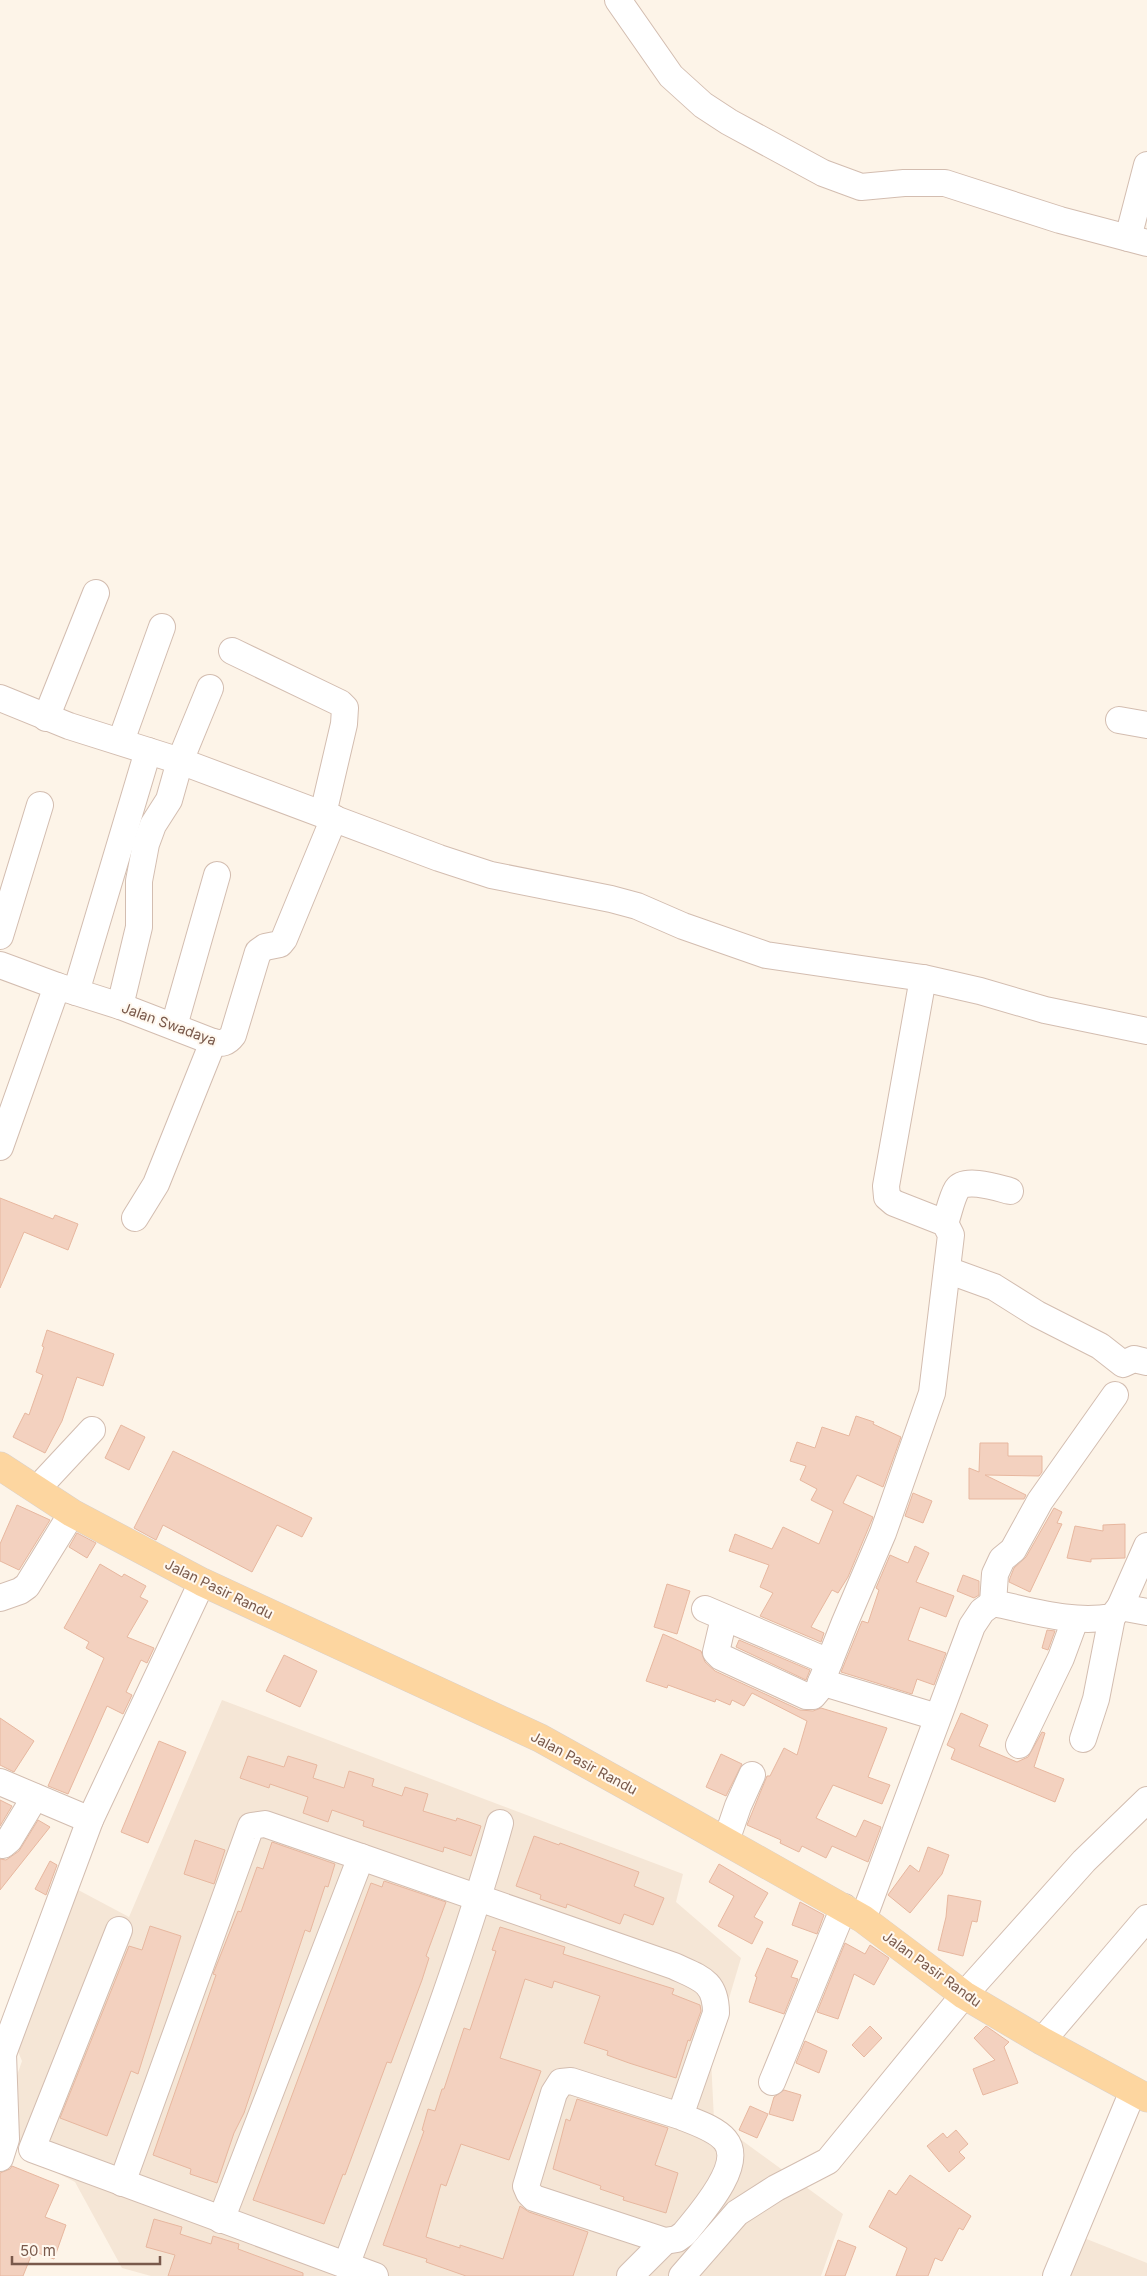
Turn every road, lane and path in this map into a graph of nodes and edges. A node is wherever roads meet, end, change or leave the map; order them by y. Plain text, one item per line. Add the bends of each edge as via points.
1 (618, 0) edge
2 (1147, 165) edge
3 (1138, 240) edge
4 (96, 593) dead end
5 (162, 627) dead end
6 (232, 651) dead end
7 (210, 688) dead end
8 (0, 698) edge
9 (46, 718) junction
10 (1119, 720) dead end
11 (1147, 725) edge
12 (121, 741) junction
13 (148, 751) junction
14 (180, 761) junction
15 (40, 805) dead end
16 (328, 816) junction
17 (217, 875) dead end
18 (0, 936) edge
19 (0, 965) edge
20 (923, 978) junction
21 (66, 989) junction
22 (120, 1006) junction
23 (174, 1026) junction
24 (1147, 1031) edge
25 (213, 1042) junction
26 (0, 1147) edge
27 (1010, 1191) dead end
28 (135, 1218) dead end
29 (945, 1223) junction
30 (946, 1270) junction
31 (1147, 1362) edge
32 (1115, 1395) dead end
33 (92, 1430) dead end
34 (0, 1466) edge
35 (37, 1489) junction
36 (72, 1514) junction
37 (1147, 1546) edge
38 (202, 1582) junction
39 (0, 1598) edge
40 (993, 1603) junction
41 (1116, 1612) junction
42 (1147, 1612) edge
43 (1075, 1620) junction
44 (825, 1672) junction
45 (937, 1717) junction
46 (1083, 1739) dead end
47 (1019, 1745) dead end
48 (752, 1775) dead end
49 (0, 1782) edge
50 (35, 1797) junction
51 (1147, 1800) edge
52 (90, 1820) junction
53 (500, 1823) dead end
54 (726, 1841) junction
55 (0, 1844) edge
56 (361, 1856) junction
57 (480, 1897) junction
58 (853, 1913) junction
59 (1147, 1918) edge
60 (119, 1930) dead end
61 (964, 1996) junction
62 (1042, 2042) junction
63 (2, 2047) edge
64 (772, 2082) dead end
65 (1140, 2094) edge
66 (680, 2116) junction
67 (0, 2158) edge
68 (122, 2184) junction
69 (221, 2220) junction
70 (665, 2241) junction
71 (346, 2266) junction
72 (375, 2276) edge
73 (630, 2276) edge
74 (682, 2276) edge
75 (1056, 2276) edge

1 - 3 street via 671,76 703,105 823,173 861,187 946,183 1060,220
2 - 3 street
4 - 9 street
5 - 12 street
6 - 16 street via 345,708
7 - 14 street
8 - 9 street
9 - 12 street
10 - 11 street
12 - 13 street
13 - 14 street
13 - 21 street
14 - 16 street
14 - 22 street via 169,800 153,825 146,844 139,881 139,927
15 - 18 street
16 - 20 street via 492,875 637,906 766,955
16 - 25 street, Jalan Swadaya via 284,939 280,944 258,952 233,1035 229,1041
17 - 23 street
19 - 21 street, Jalan Swadaya
20 - 24 street via 1045,1010
20 - 29 street via 886,1186 887,1197 894,1203
21 - 22 street, Jalan Swadaya
21 - 26 street
22 - 23 street, Jalan Swadaya
23 - 25 street, Jalan Swadaya
25 - 28 street via 156,1184
27 - 29 street via 963,1184 957,1188
29 - 30 street via 951,1235
30 - 31 street via 994,1287 1037,1314 1100,1346 1123,1364 1134,1359
30 - 44 street via 932,1392 883,1533
32 - 40 street via 1040,1501 1013,1550 1002,1559 995,1574
33 - 35 street
34 - 35 main road, Jalan Pasir Randu
35 - 36 main road, Jalan Pasir Randu
36 - 38 main road, Jalan Pasir Randu
36 - 39 street via 27,1586
37 - 41 street
38 - 52 street
38 - 54 main road, Jalan Pasir Randu via 540,1738
40 - 43 street
40 - 45 street via 982,1611 972,1626
41 - 42 street
41 - 43 street via 1093,1620
41 - 46 street via 1096,1699
43 - 47 street via 1061,1658
44 - 44 street via 714,1614 716,1652 721,1658 806,1696 813,1696 818,1690
44 - 45 street
45 - 58 street
48 - 54 street
49 - 50 street
50 - 52 street
50 - 55 street via 9,1840
51 - 61 street via 1084,1861
52 - 63 street
53 - 57 street
54 - 58 main road, Jalan Pasir Randu
56 - 57 street
56 - 68 street via 265,1824 251,1826
56 - 69 street
57 - 66 street via 674,1966 711,1987 716,1999 716,2013
57 - 71 street
58 - 61 main road, Jalan Pasir Randu
58 - 64 street
59 - 62 street
60 - 68 street via 32,2149
61 - 62 main road, Jalan Pasir Randu
61 - 74 street via 828,2161 776,2188 738,2213
62 - 65 main road, Jalan Pasir Randu
63 - 67 street via 6,2139
65 - 75 street
66 - 70 street via 725,2140 731,2153 722,2186 684,2234
66 - 70 street via 571,2081 561,2082 554,2092 526,2186 534,2198
68 - 69 street
69 - 71 street
70 - 73 street
71 - 72 street

